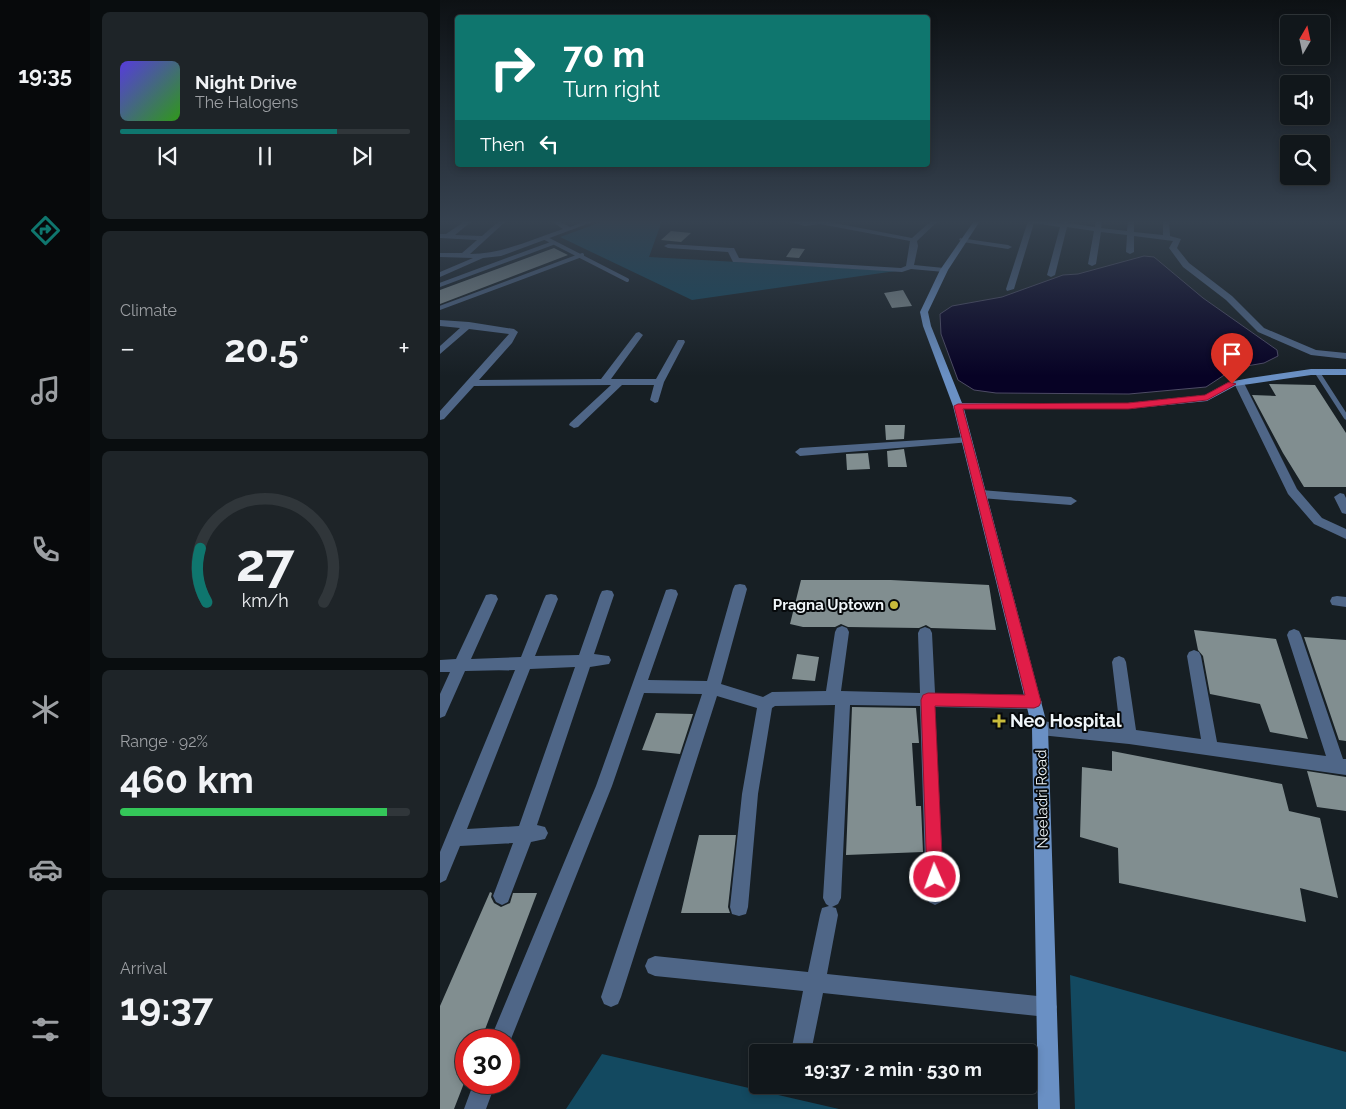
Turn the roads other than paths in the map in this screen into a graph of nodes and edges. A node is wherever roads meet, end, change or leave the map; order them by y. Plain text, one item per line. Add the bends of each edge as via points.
1 (473, 273) edge
2 (534, 273) edge
3 (614, 273) edge
4 (943, 273) edge
5 (1015, 273) edge
6 (1196, 273) edge
7 (627, 280) dead end
8 (440, 285) edge
9 (1010, 289) dead end
10 (440, 308) edge
11 (440, 323) edge
12 (469, 325) junction
13 (639, 335) dead end
14 (681, 342) dead end
15 (440, 352) edge
16 (1346, 356) edge
17 (1317, 372) junction
18 (1346, 372) edge
19 (659, 382) junction
20 (470, 383) junction
21 (603, 383) junction
22 (619, 383) junction
23 (1239, 383) junction
24 (655, 400) dead end
25 (958, 406) junction
26 (1346, 416) edge
27 (440, 417) edge
28 (574, 425) dead end
29 (967, 440) junction
30 (800, 452) dead end
31 (981, 494) junction
32 (1340, 497) dead end
33 (1071, 501) dead end
34 (1346, 510) edge
35 (1346, 534) edge
36 (740, 589) dead end
37 (671, 594) dead end
38 (607, 595) dead end
39 (491, 599) dead end
40 (550, 599) dead end
41 (842, 632) dead end
42 (924, 633) dead end
43 (1294, 636) dead end
44 (1194, 656) dead end
45 (604, 660) dead end
46 (584, 661) junction
47 (1119, 662) dead end
48 (524, 664) junction
49 (461, 665) junction
50 (440, 666) edge
51 (639, 686) junction
52 (712, 688) junction
53 (838, 698) junction
54 (928, 700) junction
55 (1034, 702) junction
56 (765, 704) junction
57 (440, 711) edge
58 (1040, 728) junction
59 (1129, 737) junction
60 (1211, 749) junction
61 (1341, 767) edge
62 (532, 834) junction
63 (454, 838) junction
64 (440, 874) edge
65 (502, 896) dead end
66 (936, 896) dead end
67 (739, 907) dead end
68 (655, 966) dead end
69 (815, 982) junction
70 (611, 997) dead end
71 (1047, 1007) junction
72 (505, 1029) edge
73 (803, 1044) edge
74 (481, 1094) edge
75 (475, 1109) edge
76 (1049, 1109) edge

1 - 8 lane
2 - 10 lane
3 - 7 lane
4 - 25 street, Neeladri Road via 924,308 924,318
5 - 9 street
6 - 16 street via 1229,298 1261,330 1314,353
11 - 12 street
12 - 15 street
12 - 20 street via 514,332
13 - 21 street
14 - 19 street
17 - 18 street
17 - 23 street
17 - 26 lane
19 - 22 street
19 - 24 street
20 - 21 street
20 - 27 street
21 - 22 street
22 - 28 street
23 - 25 street via 1207,398 1128,406
23 - 35 street via 1292,491 1318,522
25 - 29 street, Neeladri Road
29 - 30 street
29 - 31 street, Neeladri Road
31 - 33 street
31 - 55 street, Neeladri Road
32 - 34 street
36 - 52 street
37 - 51 street
38 - 46 street
39 - 49 street
40 - 48 street
41 - 53 street
42 - 54 street
43 - 61 street
44 - 60 street
45 - 46 street
46 - 48 street
46 - 62 street
47 - 59 street
48 - 49 street
48 - 63 street
49 - 50 street
49 - 57 street
51 - 52 street
51 - 72 street via 604,786
52 - 56 street
52 - 70 street
53 - 54 street
53 - 56 street via 772,699
53 - 69 street via 831,907
54 - 55 street
54 - 66 street
55 - 58 street, Neeladri Road
56 - 67 street via 750,794
58 - 59 street
58 - 71 street, Neeladri Road
59 - 60 street
60 - 61 street
62 - 63 street
62 - 65 street
63 - 64 street
68 - 69 street
69 - 71 street
69 - 73 street
71 - 76 street, Neeladri Road
74 - 75 street

